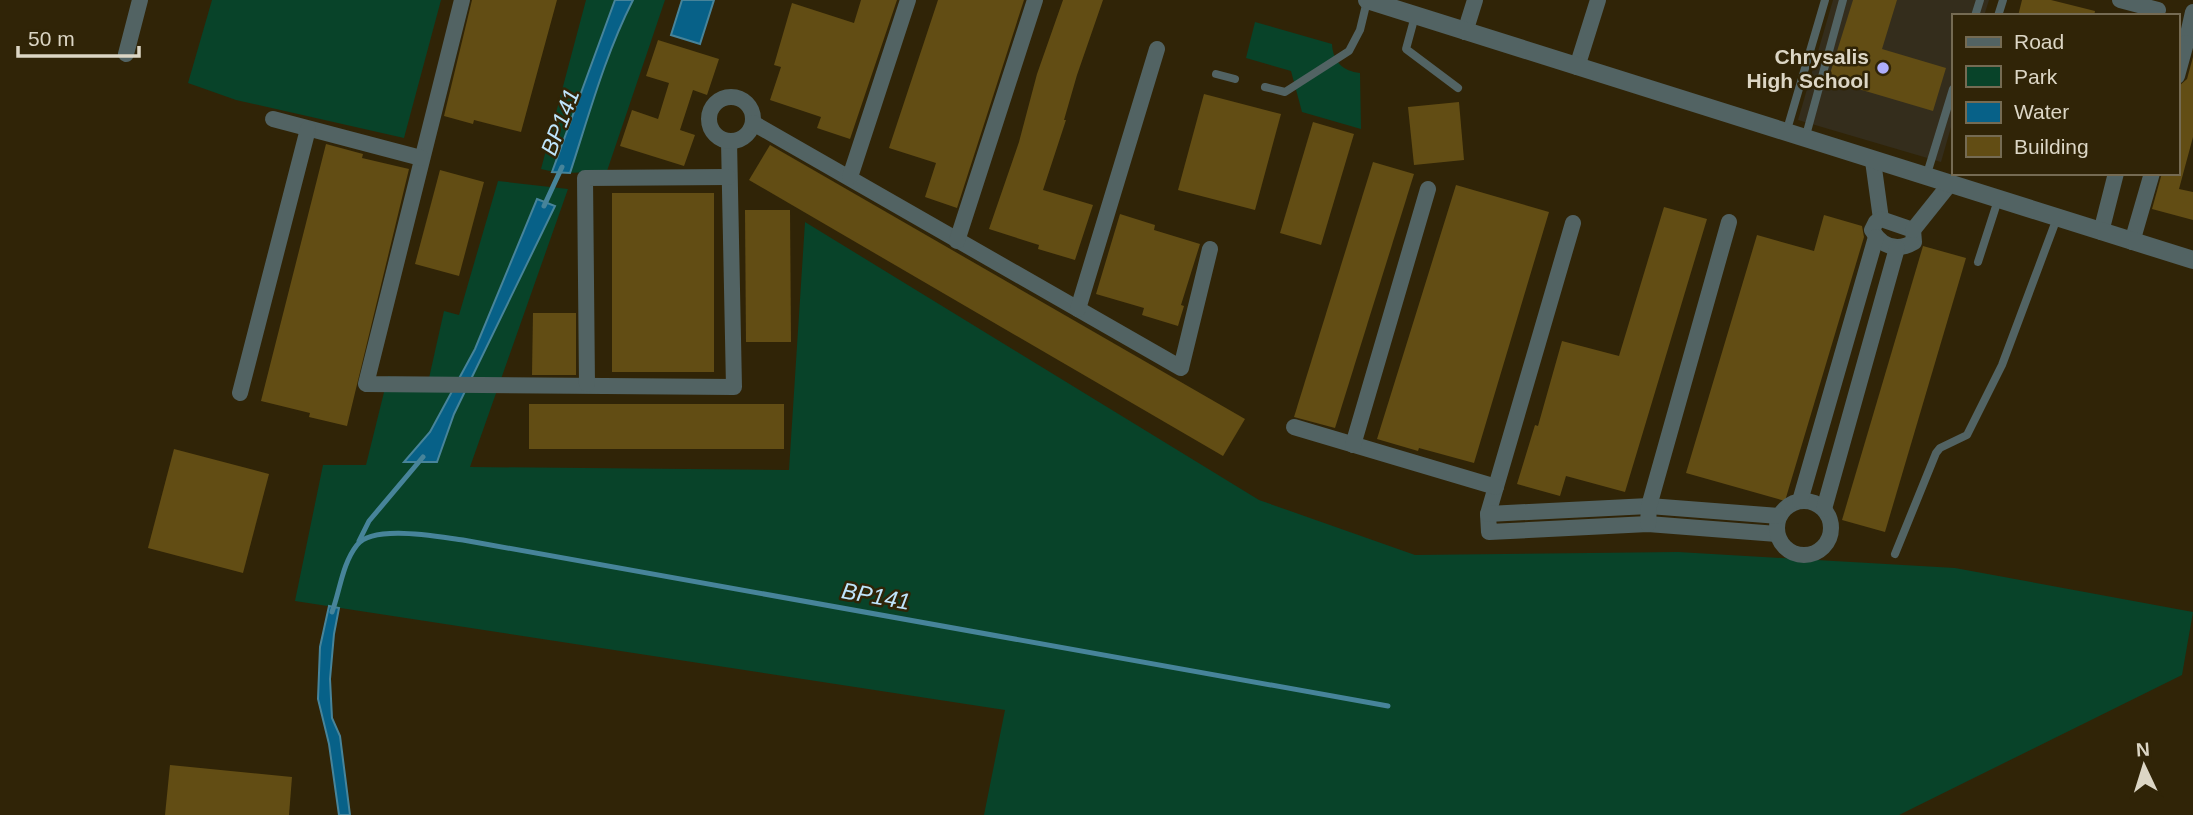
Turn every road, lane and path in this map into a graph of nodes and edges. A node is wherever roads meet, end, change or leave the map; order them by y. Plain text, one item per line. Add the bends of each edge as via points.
1 (139, 0) edge
2 (462, 0) edge
3 (908, 0) edge
4 (1035, 0) edge
5 (1367, 0) edge
6 (1475, 0) edge
7 (1598, 0) edge
8 (1825, 0) edge
9 (1843, 0) edge
10 (2120, 0) edge
11 (2159, 8) edge
12 (1407, 9) edge
13 (2193, 12) edge
14 (1465, 32) junction
15 (2181, 42) edge
16 (1157, 48) dead end
17 (126, 54) dead end
18 (1577, 67) junction
19 (1216, 74) dead end
20 (1235, 79) dead end
21 (1265, 87) dead end
22 (1458, 88) dead end
23 (1952, 92) edge
24 (273, 120) dead end
25 (753, 123) junction
26 (308, 129) junction
27 (1786, 133) junction
28 (1805, 139) junction
29 (729, 141) junction
30 (421, 158) junction
31 (1873, 161) junction
32 (2115, 175) edge
33 (2151, 175) edge
34 (728, 177) junction
35 (850, 177) junction
36 (1926, 177) junction
37 (1950, 181) junction
38 (1428, 189) dead end
39 (1998, 200) junction
40 (2057, 218) junction
41 (1881, 219) junction
42 (1729, 222) dead end
43 (1573, 223) dead end
44 (1913, 230) junction
45 (2101, 232) junction
46 (1876, 237) junction
47 (957, 240) junction
48 (2132, 242) junction
49 (1897, 248) junction
50 (1210, 249) dead end
51 (2193, 260) edge
52 (1978, 262) dead end
53 (1078, 309) junction
54 (587, 384) junction
55 (240, 393) dead end
56 (1294, 427) dead end
57 (1353, 445) junction
58 (1496, 487) junction
59 (1800, 501) junction
60 (1649, 506) junction
61 (1824, 509) junction
62 (1488, 514) junction
63 (1779, 516) junction
64 (1647, 524) junction
65 (1777, 534) junction
66 (1895, 554) dead end

1 - 17 street
2 - 30 street
3 - 35 street
4 - 47 street
5 - 12 street
5 - 21 lane via 1349,51 1285,92
6 - 14 street
7 - 18 street
8 - 27 lane
9 - 28 lane
10 - 11 street
12 - 14 street
12 - 22 lane via 1406,49
13 - 15 street
14 - 18 street
16 - 53 street
18 - 27 street
19 - 20 lane
23 - 36 lane
24 - 26 street
25 - 29 street via 744,137
25 - 29 street via 753,113 745,102 732,97 719,102 710,113 711,127 719,138
25 - 35 street
26 - 30 street
26 - 55 street
27 - 28 street
28 - 31 street
29 - 34 street
30 - 54 street via 366,384
31 - 36 street
31 - 41 street
32 - 45 street
33 - 48 street
34 - 54 street via 585,178
34 - 54 street via 734,387
35 - 47 street
36 - 37 street
37 - 39 street
37 - 44 street
38 - 57 street
39 - 40 street
39 - 52 lane
40 - 45 street
40 - 66 lane via 2002,365 1967,435 1936,453
41 - 44 street
41 - 46 street via 1872,230
42 - 60 street
43 - 58 street
44 - 49 street via 1914,242
45 - 48 street
46 - 49 street
46 - 59 street
47 - 53 street
48 - 51 street
49 - 61 street
50 - 53 street via 1181,368
56 - 57 street
57 - 58 street
58 - 62 street
59 - 61 street
59 - 63 street
60 - 62 street
60 - 63 street
60 - 64 street
61 - 65 street via 1831,531 1819,551 1795,554
62 - 64 street via 1489,532
63 - 65 street
64 - 65 street

